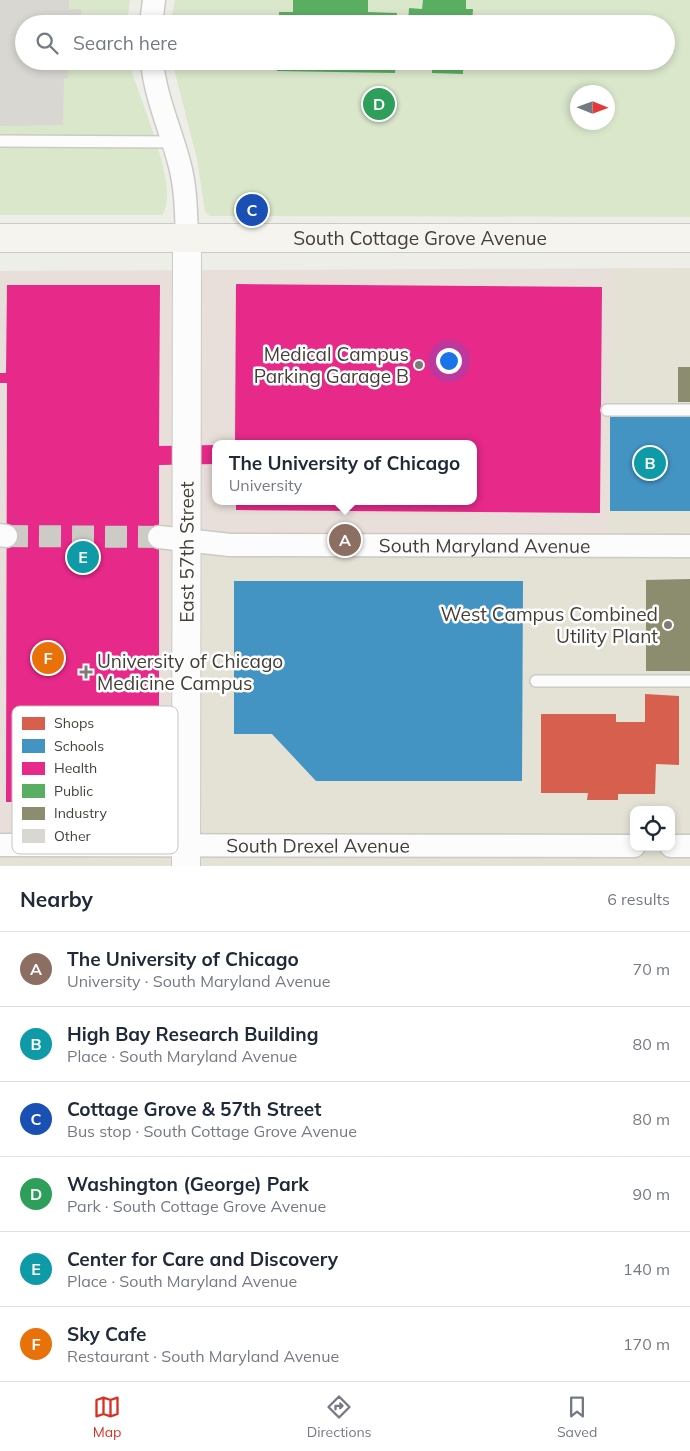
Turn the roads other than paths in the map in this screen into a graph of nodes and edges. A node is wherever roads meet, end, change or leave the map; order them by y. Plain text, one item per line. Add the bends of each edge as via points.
1 (154, 0) edge
2 (153, 15) edge
3 (153, 70) edge
4 (0, 141) edge
5 (173, 142) junction
6 (0, 238) edge
7 (187, 238) junction
8 (690, 238) edge
9 (607, 410) dead end
10 (690, 410) edge
11 (159, 537) tunnel mouth
12 (186, 540) junction
13 (690, 546) edge
14 (536, 681) dead end
15 (690, 681) edge
16 (630, 846) edge
17 (675, 846) edge
18 (690, 846) edge
19 (167, 854) edge
20 (186, 855) edge

1 - 2 street
3 - 5 street
4 - 5 lane
5 - 7 street via 186,194
6 - 7 main road, South Cottage Grove Avenue
7 - 8 main road, South Cottage Grove Avenue
7 - 12 street, East 57th Street
9 - 10 lane
11 - 12 street, South Maryland Avenue
12 - 13 street, South Maryland Avenue via 230,545
12 - 20 street, East 57th Street
14 - 15 lane
16 - 20 street, South Drexel Avenue
17 - 18 street
19 - 20 street, South Drexel Avenue

